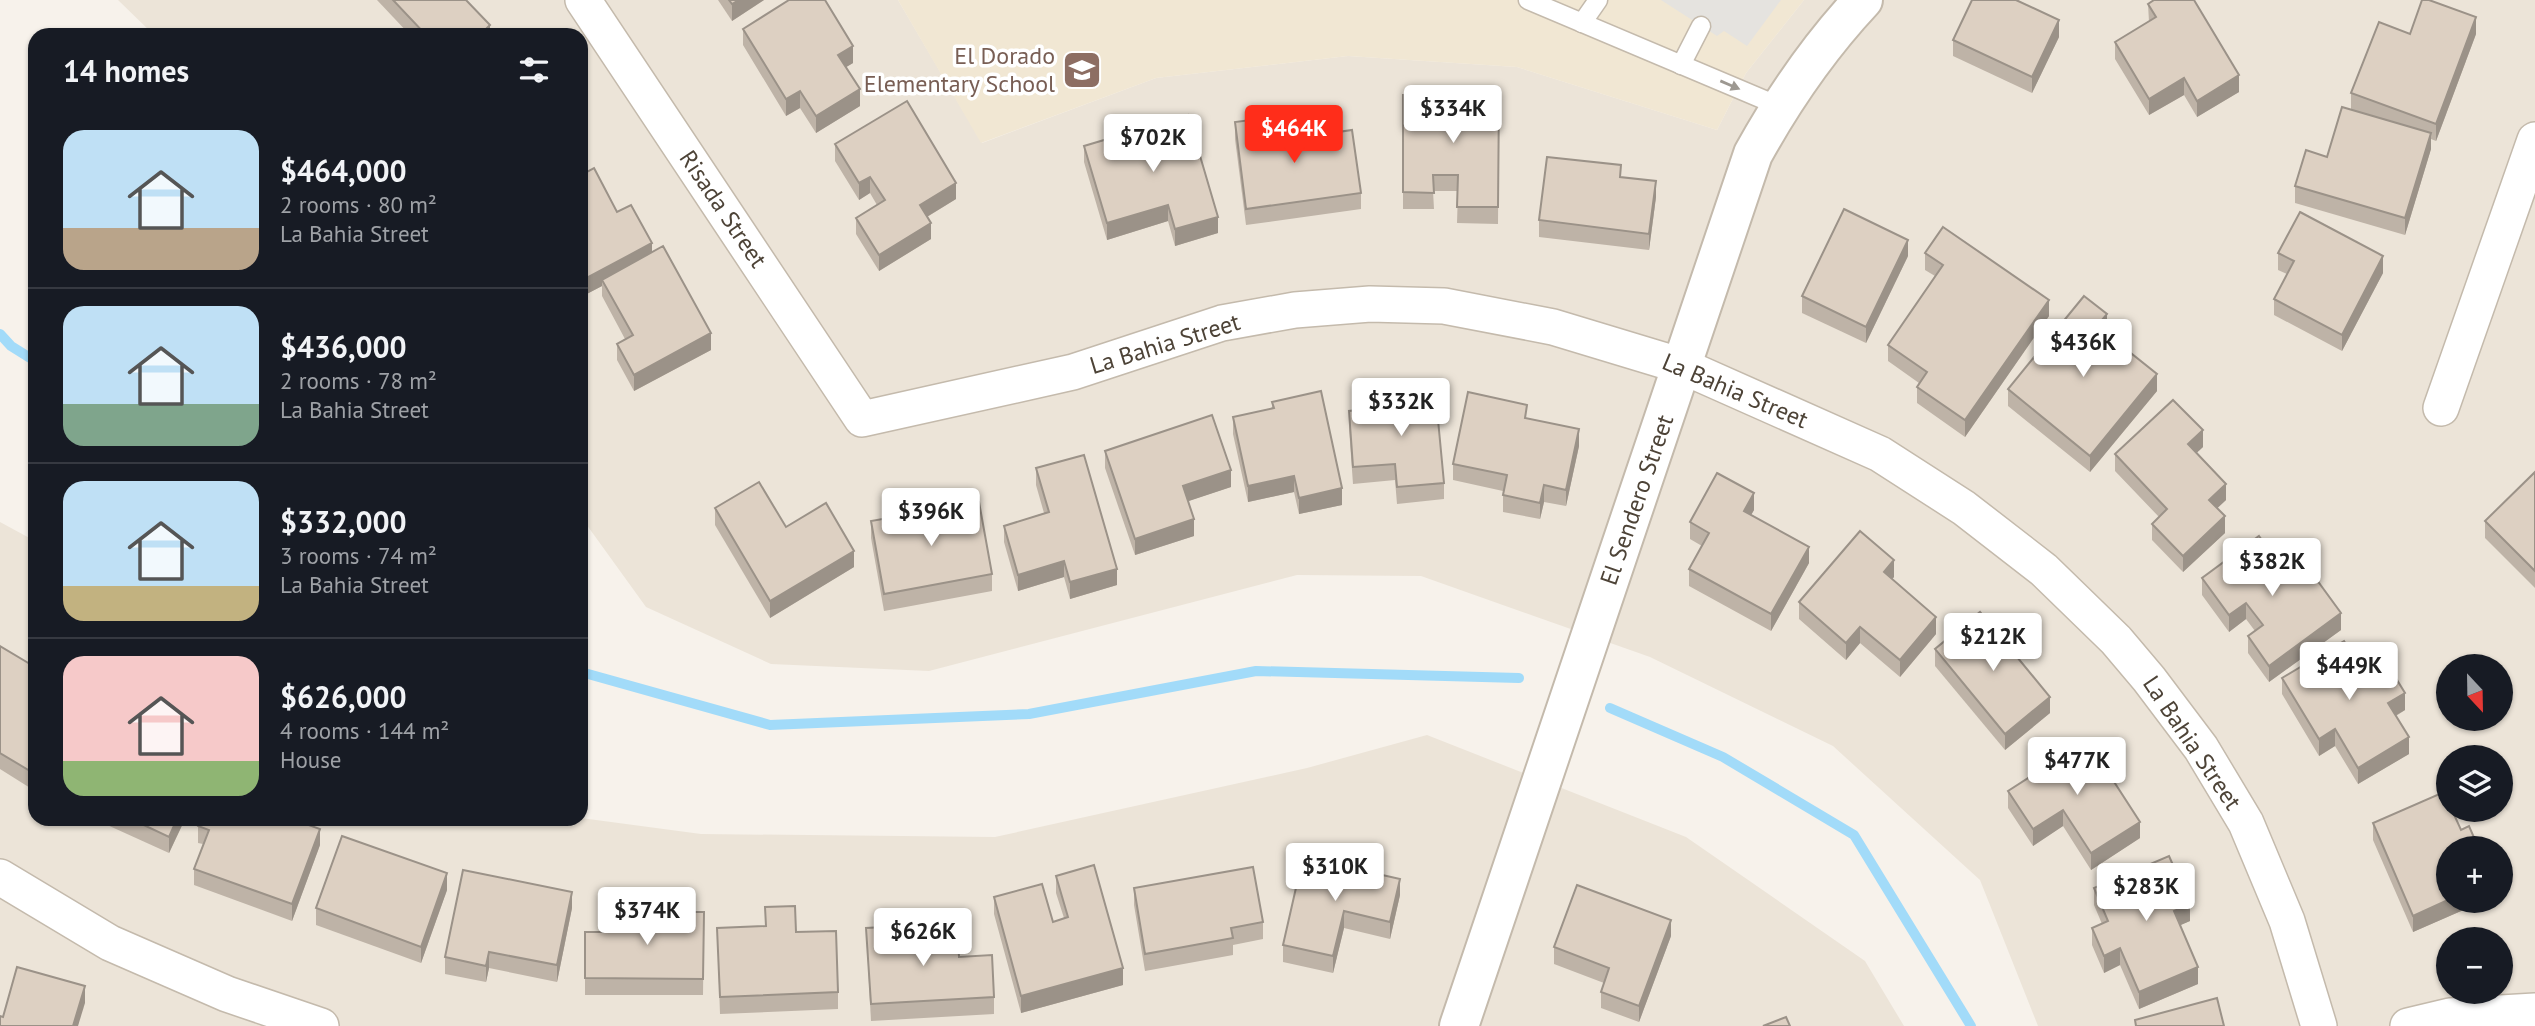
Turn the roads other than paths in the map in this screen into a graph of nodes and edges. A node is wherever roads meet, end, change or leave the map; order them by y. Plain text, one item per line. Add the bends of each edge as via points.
1 (583, 0) edge
2 (1528, 0) edge
3 (1598, 0) edge
4 (1863, 0) edge
5 (1582, 23) junction
6 (1702, 26) dead end
7 (1681, 65) junction
8 (1779, 106) junction
9 (2535, 140) edge
10 (1682, 366) junction
11 (2441, 408) dead end
12 (862, 419) joint
13 (0, 877) edge
14 (2535, 1011) edge
15 (321, 1026) edge
16 (1459, 1026) edge
17 (2319, 1026) edge
18 (2408, 1026) edge

1 - 12 street, Risada Street
2 - 5 lane
3 - 5 lane
4 - 8 street, El Sendero Street
5 - 7 lane
6 - 7 lane
7 -> 8 lane
8 - 10 street, El Sendero Street via 1753,154
9 - 11 street
10 - 12 street, La Bahia Street via 1553,327 1444,306 1370,304 1295,310 1222,323 1073,372
10 - 16 street, El Sendero Street
10 - 17 street, La Bahia Street via 1890,461 1964,508 2044,570 2116,640 2202,748 2246,823 2287,921
13 - 15 street via 110,943 228,994
14 - 18 street via 2450,1016

